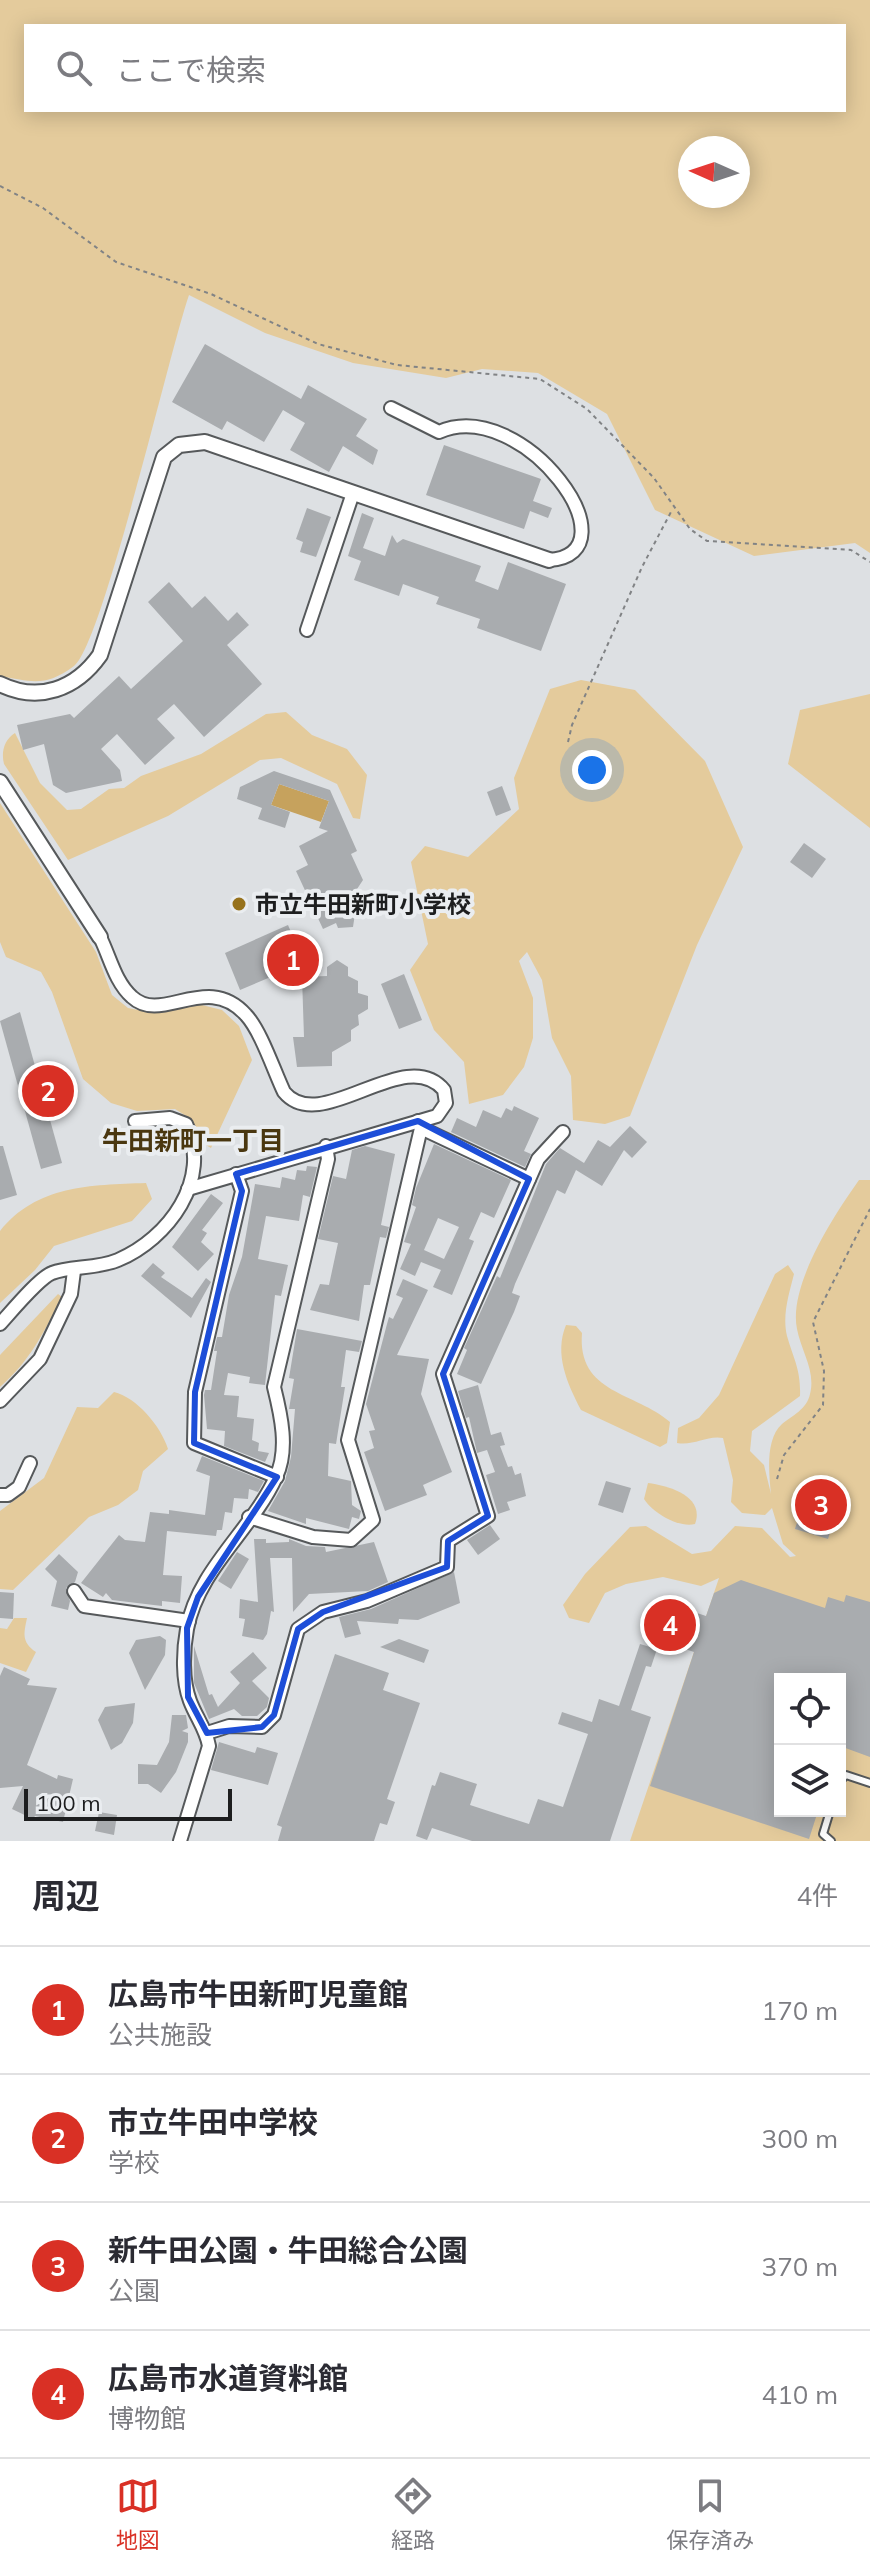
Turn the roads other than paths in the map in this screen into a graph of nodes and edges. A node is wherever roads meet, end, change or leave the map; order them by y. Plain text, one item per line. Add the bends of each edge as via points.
1 (391, 408) dead end
2 (353, 493) junction
3 (549, 560) joint
4 (307, 630) dead end
5 (0, 684) edge
6 (0, 782) edge
7 (100, 937) joint
8 (135, 1121) dead end
9 (419, 1124) junction
10 (563, 1132) dead end
11 (326, 1146) junction
12 (236, 1174) junction
13 (529, 1179) junction
14 (188, 1189) junction
15 (74, 1271) junction
16 (0, 1324) edge
17 (0, 1401) edge
18 (30, 1463) dead end
19 (277, 1477) junction
20 (0, 1495) edge
21 (249, 1517) junction
22 (74, 1591) dead end
23 (189, 1621) junction
24 (207, 1733) junction
25 (846, 1775) edge
26 (870, 1783) edge
27 (828, 1817) edge
28 (180, 1841) edge
29 (831, 1841) edge

1 - 3 street via 439,432 476,426 520,441 554,474 579,510 582,530 574,551
2 - 3 street
2 - 4 street
2 - 5 street via 205,442 179,445 164,457 100,655 89,671 55,691 17,691
6 - 7 street
7 - 9 street via 119,982 144,1004 210,994 247,1016 292,1102 308,1105 425,1075 444,1090 446,1103 437,1116
8 - 14 street via 170,1118 186,1124 194,1139
9 - 11 street
9 - 13 street
9 - 21 street via 348,1440 373,1520 351,1540 313,1537
10 - 13 street via 538,1159
11 - 12 street
11 - 19 street via 328,1159 274,1387 282,1422
12 - 14 street
12 - 19 street via 242,1191 195,1392 194,1443
13 - 24 street via 443,1374 488,1516 448,1541 447,1567 367,1601 323,1612 298,1629 274,1715 262,1727 229,1726
14 - 15 street via 174,1219 151,1244 116,1262
15 - 16 street via 51,1273
15 - 17 street via 71,1294 40,1359
18 - 20 street via 19,1487
19 - 21 street
21 - 23 street via 210,1576
22 - 23 street via 84,1606
23 - 24 street via 184,1670 188,1697
24 - 28 street via 209,1746
25 - 26 lane
27 - 29 lane via 823,1834

